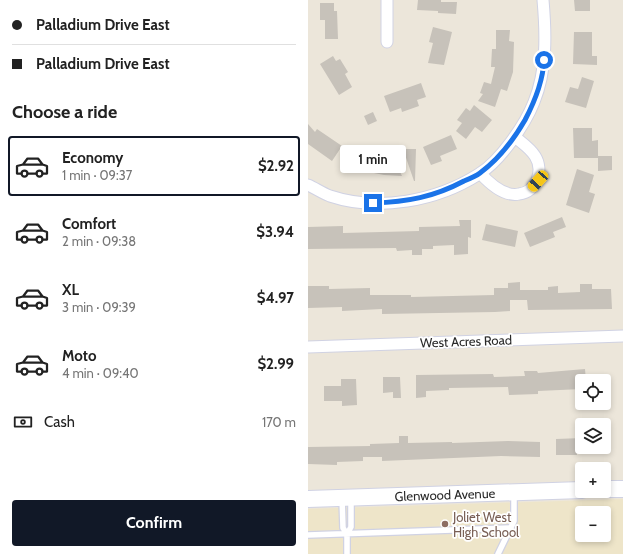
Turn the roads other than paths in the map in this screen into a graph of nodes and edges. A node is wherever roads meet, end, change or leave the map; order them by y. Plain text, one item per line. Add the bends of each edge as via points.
1 (387, 0) edge
2 (543, 0) edge
3 (386, 42) dead end
4 (515, 137) junction
5 (480, 173) junction
6 (308, 185) edge
7 (623, 336) edge
8 (308, 347) edge
9 (611, 489) edge
10 (623, 489) edge
11 (575, 490) edge
12 (514, 492) junction
13 (347, 498) junction
14 (308, 499) edge
15 (511, 528) junction
16 (347, 534) junction
17 (308, 535) edge
18 (347, 554) edge
19 (498, 554) edge

1 - 3 street
2 - 4 street via 544,70 534,102
4 - 5 street
4 - 5 street via 536,157 538,181 530,190 519,194 506,192 490,184
5 - 6 street via 428,197 400,202 350,201 329,196
7 - 8 street, West Acres Road
9 - 10 street
11 - 12 street, Glenwood Avenue
12 - 13 street, Glenwood Avenue
12 - 15 lane via 514,521
13 - 14 street, Glenwood Avenue
13 - 16 lane via 351,527
13 - 16 lane via 343,528
15 - 16 lane
15 - 19 lane
16 - 17 lane
16 - 18 lane

